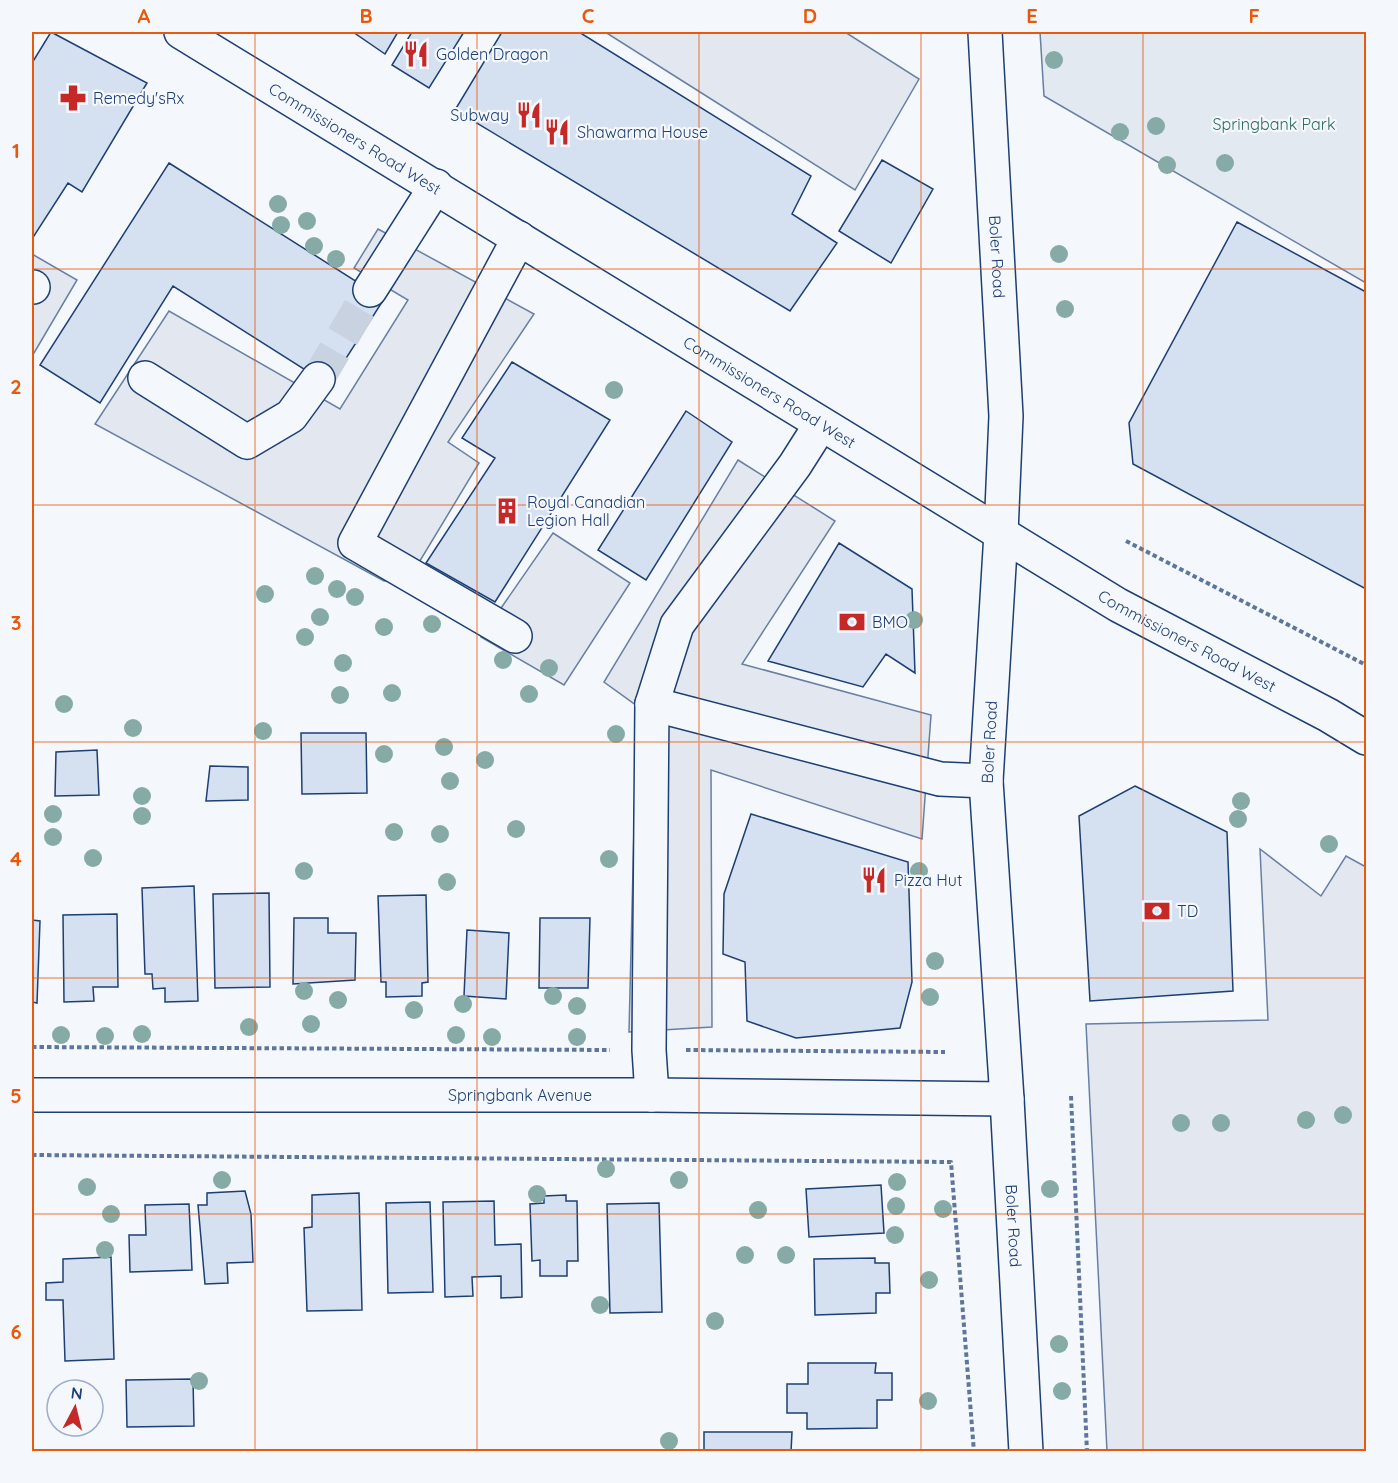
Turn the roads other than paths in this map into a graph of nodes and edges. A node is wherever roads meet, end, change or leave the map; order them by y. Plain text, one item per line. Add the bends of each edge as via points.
1 (181, 32) edge
2 (985, 32) edge
3 (436, 186) junction
4 (519, 238) junction
5 (370, 290) tunnel mouth
6 (145, 378) dead end
7 (318, 379) tunnel mouth
8 (821, 424) junction
9 (1001, 533) junction
10 (515, 636) dead end
11 (651, 704) junction
12 (1366, 738) edge
13 (986, 780) junction
14 (32, 1095) edge
15 (652, 1095) junction
16 (1007, 1099) junction
17 (1026, 1452) edge

1 - 3 main road, Commissioners Road West
2 - 9 main road, Boler Road via 1006,416
3 - 4 main road, Commissioners Road West
3 - 5 main road
4 - 8 main road, Commissioners Road West
4 - 10 main road via 354,543
6 - 7 main road via 247,442 291,416
8 - 9 main road, Commissioners Road West
8 - 11 main road via 677,625
9 - 12 main road, Commissioners Road West via 1118,605
9 - 13 main road, Boler Road
11 - 13 main road via 940,778
11 - 15 main road
13 - 16 main road, Boler Road
14 - 15 main road, Springbank Avenue
15 - 16 main road, Springbank Avenue
16 - 17 main road, Boler Road

